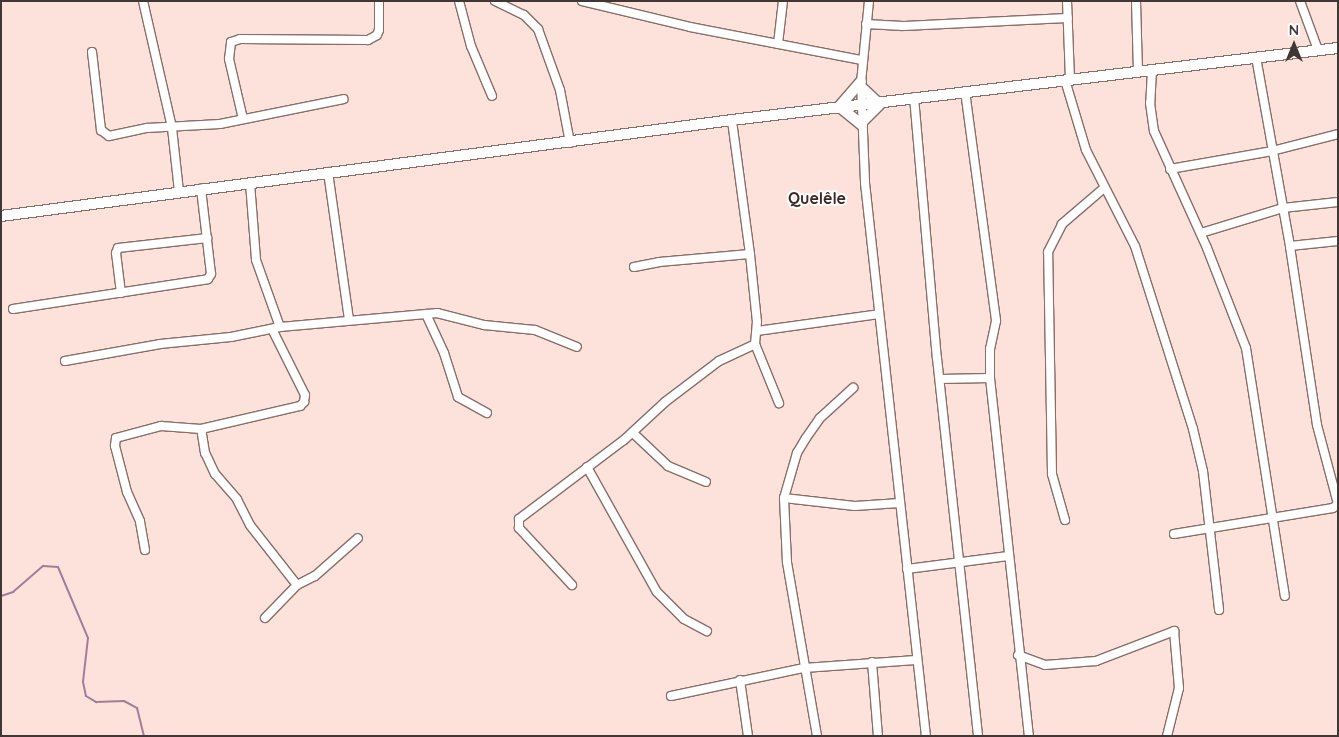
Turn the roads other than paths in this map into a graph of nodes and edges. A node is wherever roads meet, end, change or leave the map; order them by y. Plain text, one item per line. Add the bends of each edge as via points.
1 (143, 1) edge
2 (379, 1) edge
3 (458, 1) edge
4 (495, 1) edge
5 (582, 1) edge
6 (783, 1) edge
7 (869, 1) edge
8 (1067, 1) edge
9 (1136, 1) edge
10 (1300, 1) edge
11 (1068, 18) junction
12 (866, 24) junction
13 (778, 44) junction
14 (1338, 48) edge
15 (1318, 50) junction
16 (92, 52) dead end
17 (1256, 57) junction
18 (862, 60) junction
19 (1152, 70) junction
20 (1138, 71) junction
21 (1067, 80) junction
22 (861, 84) junction
23 (965, 91) junction
24 (492, 96) dead end
25 (914, 97) junction
26 (344, 99) dead end
27 (880, 103) junction
28 (861, 105) junction
29 (839, 108) junction
30 (243, 119) junction
31 (732, 120) junction
32 (862, 123) junction
33 (172, 128) junction
34 (1338, 134) edge
35 (570, 143) junction
36 (1272, 151) junction
37 (1170, 169) junction
38 (328, 172) junction
39 (250, 183) junction
40 (1103, 188) junction
41 (201, 189) junction
42 (178, 191) junction
43 (1338, 202) edge
44 (1282, 208) junction
45 (1, 216) edge
46 (1201, 233) junction
47 (207, 238) junction
48 (1338, 241) edge
49 (1290, 246) junction
50 (750, 254) junction
51 (634, 267) dead end
52 (121, 292) junction
53 (13, 308) dead end
54 (426, 314) junction
55 (879, 314) junction
56 (349, 319) junction
57 (276, 328) junction
58 (757, 331) junction
59 (756, 344) junction
60 (577, 347) dead end
61 (65, 361) dead end
62 (990, 378) junction
63 (940, 379) junction
64 (853, 388) dead end
65 (779, 403) dead end
66 (487, 413) dead end
67 (201, 429) junction
68 (633, 433) junction
69 (587, 467) junction
70 (706, 482) dead end
71 (784, 498) junction
72 (900, 503) junction
73 (1273, 518) junction
74 (1065, 520) dead end
75 (1211, 528) junction
76 (1174, 534) dead end
77 (358, 538) dead end
78 (145, 550) dead end
79 (1008, 556) junction
80 (960, 563) junction
81 (907, 569) junction
82 (297, 585) junction
83 (572, 585) dead end
84 (1285, 596) dead end
85 (1219, 610) dead end
86 (265, 618) dead end
87 (707, 631) dead end
88 (1018, 655) junction
89 (916, 660) junction
90 (872, 662) junction
91 (804, 668) junction
92 (740, 680) junction
93 (670, 696) dead end
94 (748, 736) edge
95 (817, 736) edge
96 (878, 736) edge
97 (926, 736) edge
98 (978, 736) edge
99 (1029, 736) edge
100 (1167, 736) edge

1 - 33 street
2 - 30 street via 378,35 368,40 240,39 230,42 229,59
3 - 24 street via 471,46
4 - 35 street via 524,15 538,29 560,90
5 - 13 street
6 - 13 street
7 - 12 street
8 - 11 street
9 - 20 street
10 - 15 street
11 - 12 street via 903,26
11 - 21 street
12 - 18 street
13 - 18 street
14 - 15 main road
15 - 17 main road
16 - 33 street via 104,134
17 - 19 main road
17 - 36 street
18 - 22 street
19 - 20 main road
19 - 37 street via 1151,122
20 - 21 main road
21 - 23 main road
21 - 40 street via 1077,126
22 - 27 main road
22 - 28 street
22 - 29 main road
23 - 25 main road
23 - 62 street via 996,321 990,348
25 - 27 main road
25 - 63 street
26 - 30 street
27 - 28 main road
27 - 32 main road
28 - 29 main road
28 - 32 street
29 - 31 main road
29 - 32 main road
30 - 33 street via 200,127
31 - 35 main road
31 - 50 street
32 - 55 street
33 - 42 street
34 - 36 street
35 - 38 main road
36 - 37 street
36 - 44 street
37 - 46 street
38 - 39 main road
38 - 56 street
39 - 41 main road
39 - 57 street via 256,260
40 - 74 street via 1062,224 1048,252 1052,474
40 - 75 street via 1122,220 1147,280 1193,429
41 - 42 main road
41 - 47 street
42 - 45 main road
43 - 44 street
44 - 46 street
44 - 49 street
46 - 73 street via 1246,348
47 - 52 street via 211,274 208,279
47 - 52 street via 118,248
48 - 49 street
49 - 73 street via 1316,425 1338,504 1333,508
50 - 51 street
50 - 58 street
52 - 53 street
54 - 56 street
54 - 60 street via 535,330
54 - 66 street via 444,353 458,397
55 - 58 street
55 - 72 street
56 - 57 street
57 - 61 street
57 - 67 street via 305,395 304,402 300,406
58 - 59 street
59 - 65 street
59 - 68 street via 719,361 665,402
62 - 63 street
62 - 79 street
63 - 80 street
64 - 71 street via 820,418 806,438 797,454
67 - 78 street via 161,426 116,438 115,446 127,492 140,521
67 - 82 street via 205,453 214,474 237,499 250,525
68 - 69 street
68 - 70 street via 668,466
69 - 83 street via 518,522 519,528
69 - 87 street via 657,592 684,619
71 - 72 street via 855,506
71 - 91 street via 785,546
72 - 81 street
73 - 75 street
73 - 84 street
75 - 76 street
75 - 85 street
77 - 82 street via 315,576
79 - 80 street
79 - 88 street
80 - 81 street
80 - 98 street
81 - 89 street
82 - 86 street
88 - 99 street
88 - 100 street via 1046,665 1096,661 1174,631 1179,688
89 - 90 street
89 - 97 street
90 - 91 street
90 - 96 street
91 - 92 street
91 - 95 street
92 - 93 street
92 - 94 street

